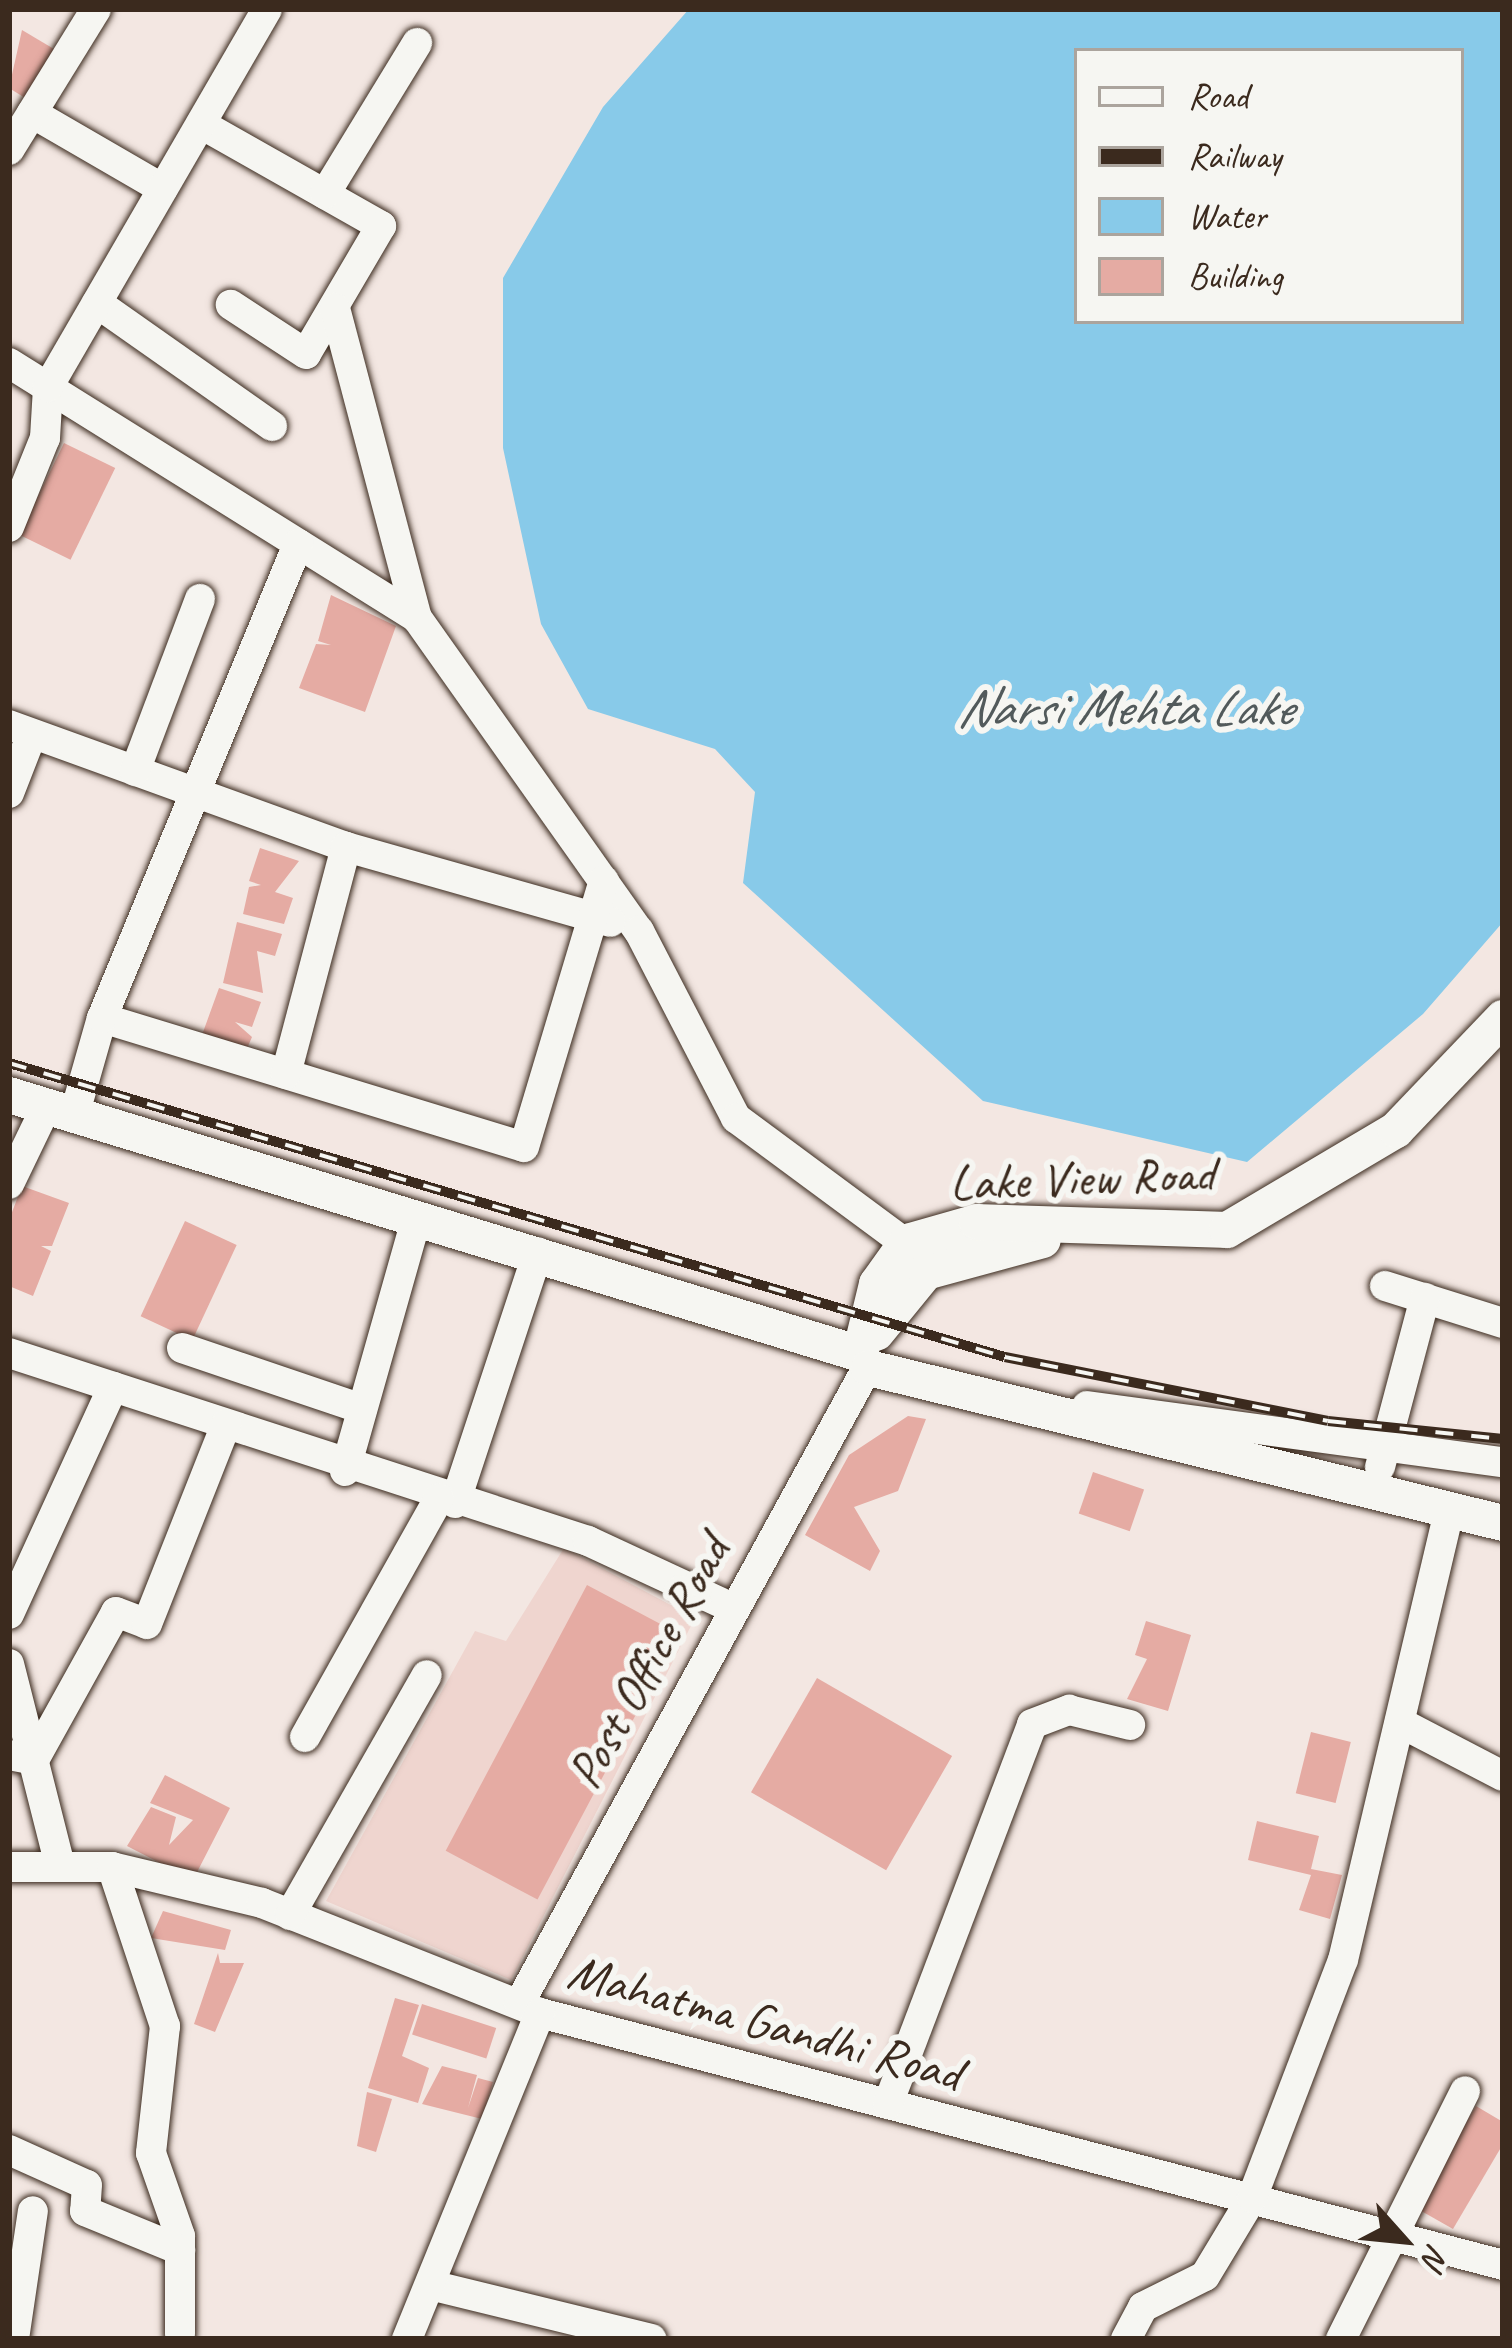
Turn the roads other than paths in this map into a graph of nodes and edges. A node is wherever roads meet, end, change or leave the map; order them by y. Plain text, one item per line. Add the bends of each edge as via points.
1 (96, 9) edge
2 (267, 9) edge
3 (417, 44) dead end
4 (32, 113) junction
5 (200, 124) junction
6 (9, 150) edge
7 (163, 189) junction
8 (325, 194) junction
9 (98, 304) junction
10 (231, 305) dead end
11 (335, 308) junction
12 (9, 363) edge
13 (48, 387) junction
14 (272, 426) dead end
15 (9, 527) edge
16 (298, 544) junction
17 (200, 599) dead end
18 (417, 618) junction
19 (21, 729) edge
20 (135, 771) junction
21 (9, 793) edge
22 (199, 794) junction
23 (346, 847) junction
24 (604, 881) junction
25 (593, 916) junction
26 (639, 931) junction
27 (102, 1018) junction
28 (1503, 1018) edge
29 (1503, 1040) edge
30 (286, 1074) junction
31 (9, 1095) edge
32 (60, 1112) junction
33 (9, 1184) edge
34 (415, 1222) junction
35 (538, 1252) junction
36 (921, 1255) junction
37 (1385, 1286) dead end
38 (1424, 1298) junction
39 (1503, 1323) edge
40 (182, 1348) dead end
41 (9, 1353) edge
42 (858, 1356) junction
43 (112, 1387) junction
44 (998, 1392) junction
45 (362, 1409) junction
46 (226, 1424) junction
47 (1384, 1452) junction
48 (1503, 1462) edge
49 (345, 1471) junction
50 (1373, 1492) junction
51 (447, 1500) junction
52 (1449, 1510) junction
53 (1503, 1523) edge
54 (728, 1606) junction
55 (9, 1614) edge
56 (9, 1664) edge
57 (427, 1675) dead end
58 (1401, 1723) junction
59 (1130, 1725) dead end
60 (305, 1737) dead end
61 (22, 1758) edge
62 (1503, 1776) edge
63 (59, 1862) junction
64 (9, 1867) edge
65 (112, 1868) junction
66 (290, 1915) junction
67 (529, 2008) junction
68 (1465, 2091) dead end
69 (887, 2104) junction
70 (9, 2150) edge
71 (1252, 2198) junction
72 (33, 2211) dead end
73 (1397, 2236) junction
74 (180, 2250) junction
75 (1503, 2265) edge
76 (430, 2285) junction
77 (180, 2334) dead end
78 (14, 2339) edge
79 (406, 2339) edge
80 (650, 2339) edge
81 (1126, 2339) edge
82 (1341, 2339) edge

1 - 4 street
2 - 5 street
3 - 8 street
4 - 6 street
4 - 7 street
5 - 7 street
5 - 8 street
7 - 9 street
8 - 11 street via 381,226
9 - 13 street
9 - 14 street
10 - 11 street via 306,354
11 - 18 street
12 - 13 street
13 - 15 street via 45,438
13 - 16 street
16 - 18 street
16 - 22 street
17 - 20 street
18 - 24 street
19 - 20 street
19 - 21 street
20 - 22 street
22 - 23 street
22 - 27 street
23 - 25 street
23 - 30 street
24 - 25 street
24 - 26 street
25 - 26 street
25 - 30 street via 524,1147
26 - 36 street via 736,1118
27 - 30 street
27 - 32 street
28 - 36 main road, Lake View Road via 1396,1130 1227,1230 977,1222
29 - 36 main road, Lake View Road via 1410,1141 1248,1246 1188,1257 1041,1240
31 - 32 main road
32 - 33 street
32 - 34 main road
34 - 35 main road
34 - 45 street
35 - 42 main road
35 - 51 street
36 - 42 main road, Lake View Road via 877,1284
37 - 38 street
38 - 39 street
38 - 47 street
40 - 45 street
41 - 43 street
42 - 44 main road
42 - 54 street, Post Office Road via 844,1408
43 - 46 street
43 - 55 street
44 - 47 street
44 - 50 main road
45 - 49 street
46 - 49 street
46 - 61 street via 147,1624 116,1612
47 - 48 street
47 - 50 street
49 - 51 street
50 - 52 main road
51 - 54 street via 588,1541
51 - 60 street
52 - 53 main road
52 - 58 street
54 - 67 street, Post Office Road
56 - 61 street
57 - 66 street
58 - 62 street
58 - 71 street via 1342,1960
59 - 69 street via 1069,1710 1032,1724
61 - 63 street
63 - 64 street, Mahatma Gandhi Road
63 - 65 street, Mahatma Gandhi Road
65 - 66 street, Mahatma Gandhi Road
65 - 74 street via 165,2026 151,2153
66 - 67 street, Mahatma Gandhi Road
67 - 69 street, Mahatma Gandhi Road
67 - 76 street, Post Office Road
68 - 73 street
69 - 71 street, Mahatma Gandhi Road
70 - 74 street via 87,2185 85,2211
71 - 73 street, Mahatma Gandhi Road
71 - 81 street via 1205,2276 1143,2307
72 - 78 street
73 - 75 street, Mahatma Gandhi Road
73 - 82 street
74 - 77 street
76 - 79 street, Post Office Road
76 - 80 street

